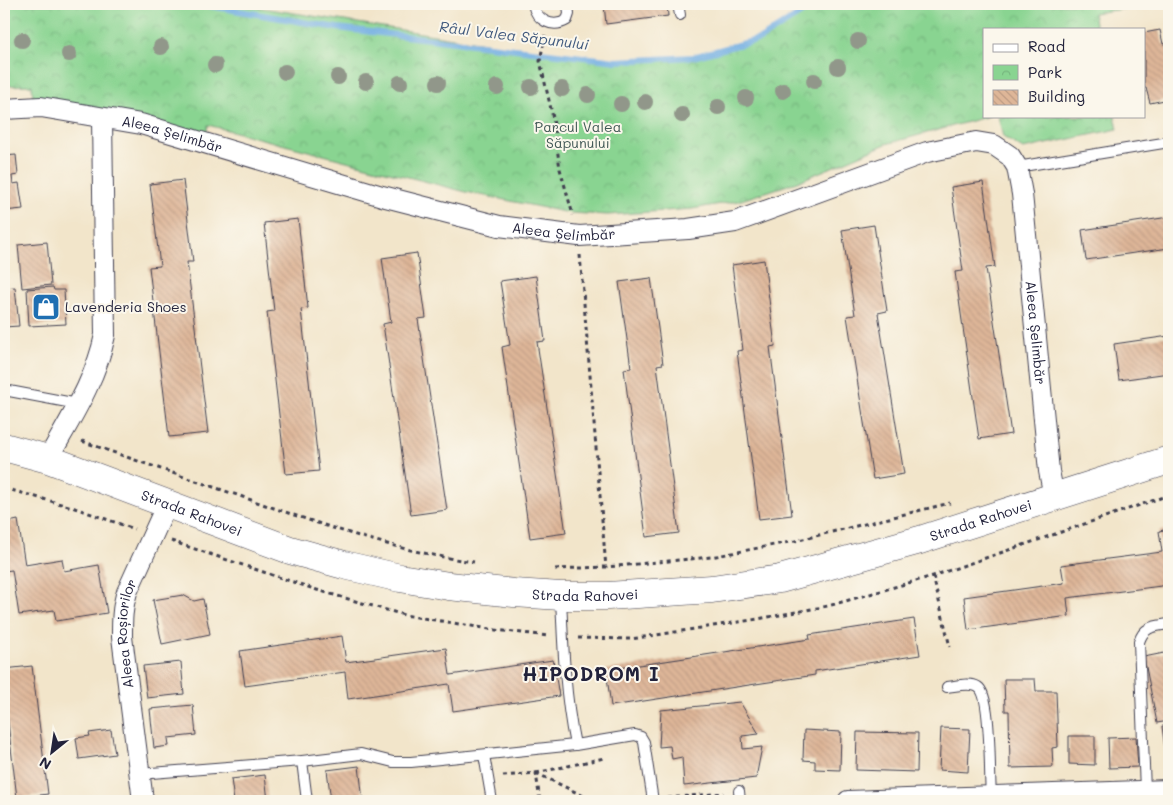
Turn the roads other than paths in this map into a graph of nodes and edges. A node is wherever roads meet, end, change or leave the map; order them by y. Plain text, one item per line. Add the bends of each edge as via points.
1 (533, 4) edge
2 (568, 4) edge
3 (678, 4) edge
4 (680, 15) dead end
5 (4, 109) edge
6 (102, 118) junction
7 (1169, 140) edge
8 (1017, 168) junction
9 (4, 390) edge
10 (78, 404) junction
11 (4, 447) edge
12 (48, 459) junction
13 (1169, 460) edge
14 (1054, 497) junction
15 (167, 504) junction
16 (561, 596) junction
17 (1169, 624) edge
18 (947, 687) dead end
19 (575, 745) junction
20 (484, 755) junction
21 (302, 761) junction
22 (139, 774) junction
23 (1145, 790) junction
24 (1169, 790) edge
25 (991, 795) junction
26 (652, 800) edge
27 (143, 801) edge
28 (307, 801) edge
29 (492, 801) edge
30 (848, 801) edge

1 - 2 lane via 540,18 548,23 561,24 567,20
3 - 4 lane
5 - 6 street, Aleea Șelimbăr via 41,107
6 - 8 street, Aleea Șelimbăr via 141,124 382,196 499,226 579,236 688,229 735,222 927,152 976,142 994,145 1010,156
6 - 10 street, Aleea Șelimbăr via 105,335 101,356
7 - 8 lane
8 - 14 street, Aleea Șelimbăr
9 - 10 lane
10 - 12 street, Aleea Șelimbăr
11 - 12 main road, Strada Rahovei
12 - 15 main road, Strada Rahovei
13 - 14 main road, Strada Rahovei
14 - 16 main road, Strada Rahovei via 920,540 780,579 712,589
15 - 16 main road, Strada Rahovei via 290,550 344,565 400,578
15 - 22 street, Aleea Roșiorilor via 124,602 122,637
16 - 19 lane
17 - 23 lane via 1146,629 1139,642
18 - 25 lane via 977,686 983,692 988,718
19 - 20 lane
19 - 26 lane via 635,735 641,737
20 - 21 lane via 393,762 360,754
20 - 29 lane
21 - 22 lane
21 - 28 lane
22 - 27 street, Aleea Roșiorilor
23 - 24 street
23 - 25 street
25 - 30 street

